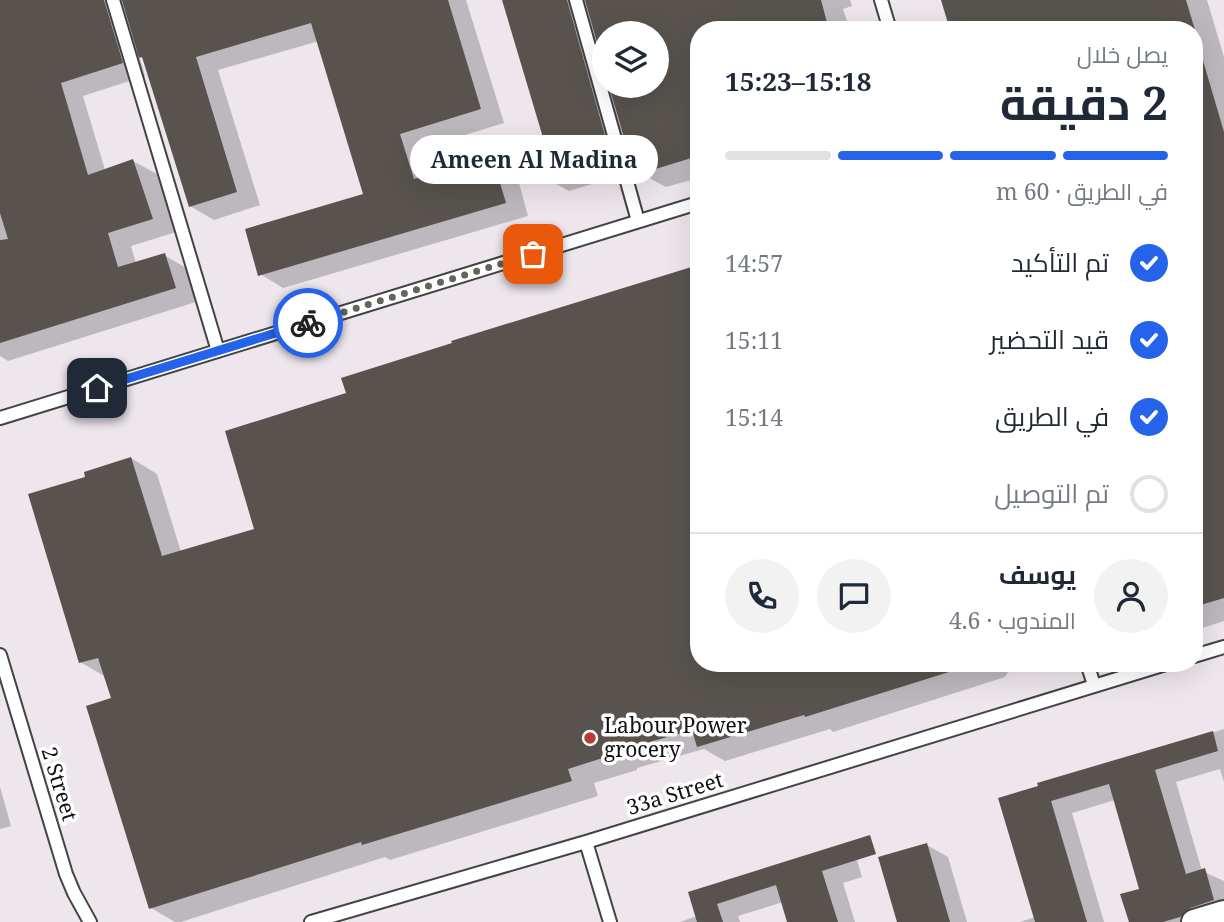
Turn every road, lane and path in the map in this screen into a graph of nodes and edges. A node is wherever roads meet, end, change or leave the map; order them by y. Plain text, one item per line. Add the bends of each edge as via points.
1 (113, 0) edge
2 (576, 0) edge
3 (881, 0) edge
4 (887, 21) edge
5 (690, 205) edge
6 (638, 221) junction
7 (218, 351) junction
8 (0, 418) edge
9 (1224, 647) edge
10 (1203, 653) edge
11 (0, 655) edge
12 (1090, 672) edge
13 (1139, 672) edge
14 (1094, 685) junction
15 (586, 842) junction
16 (1224, 913) edge
17 (90, 922) edge
18 (311, 922) edge
19 (610, 922) edge
20 (1194, 922) edge

1 - 7 lane
2 - 6 lane
3 - 4 lane
5 - 6 lane
6 - 7 lane
7 - 8 lane
9 - 10 lane
11 - 17 lane, 2 Street via 66,874
12 - 14 lane
13 - 14 lane, 33a Street
14 - 15 lane, 33a Street
15 - 18 lane, 33a Street
15 - 19 lane
16 - 20 street

